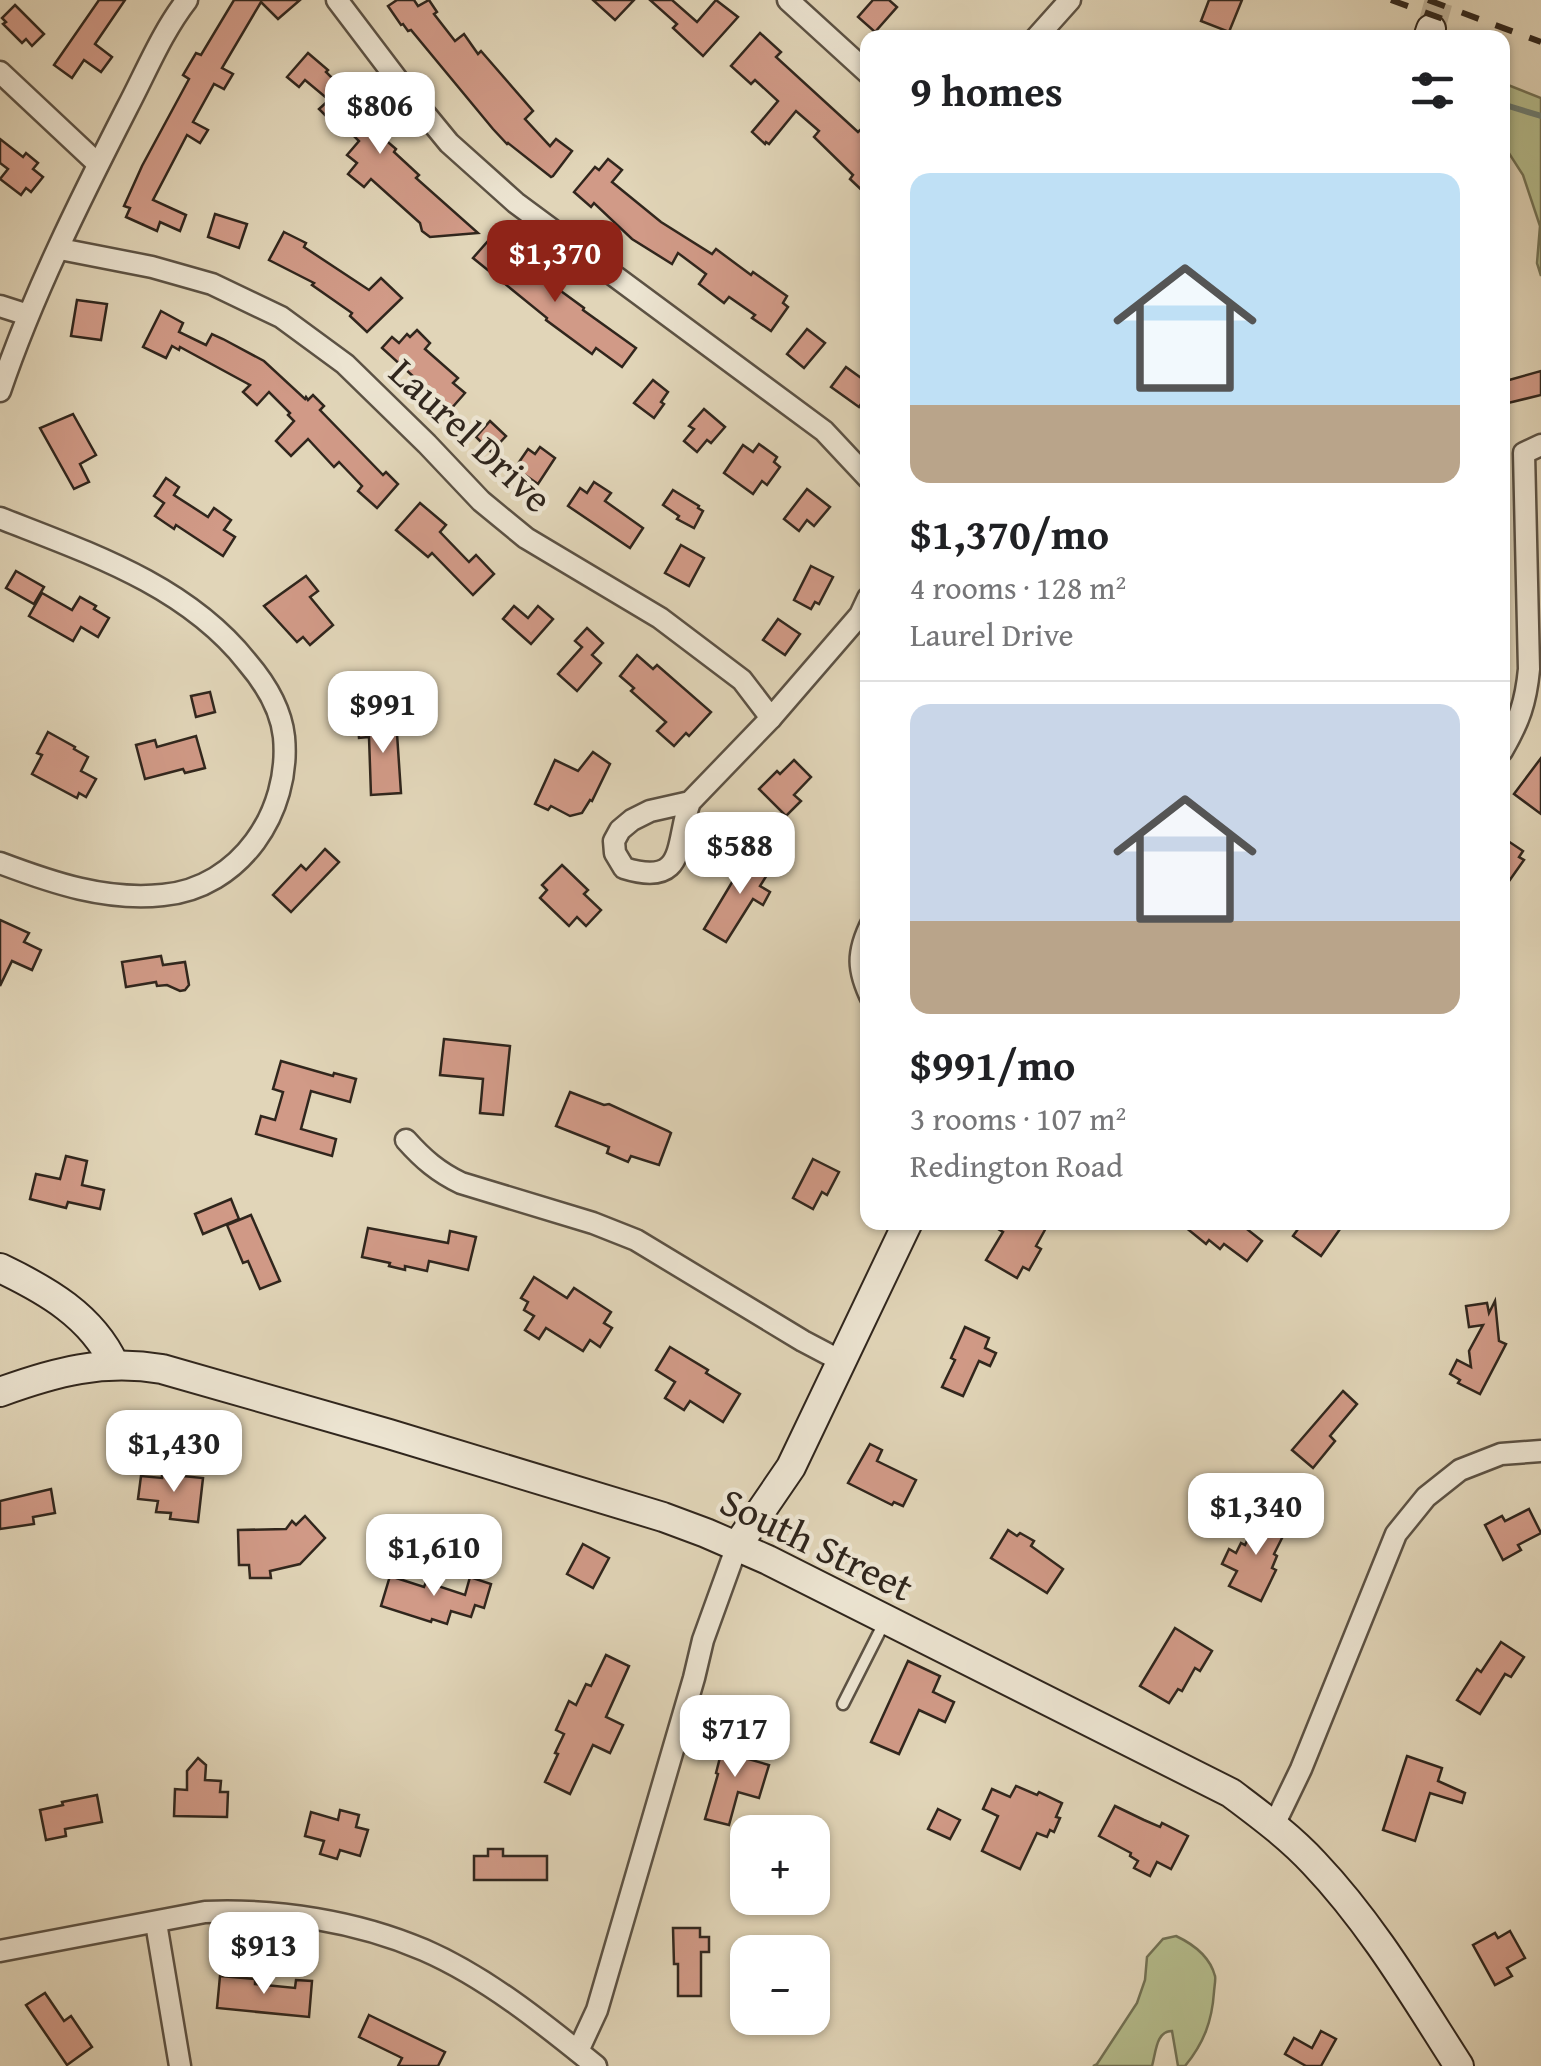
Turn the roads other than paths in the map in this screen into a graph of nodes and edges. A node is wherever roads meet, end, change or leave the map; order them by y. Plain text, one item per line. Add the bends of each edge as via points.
1 (187, 0) edge
2 (338, 0) edge
3 (788, 0) edge
4 (1070, 0) edge
5 (1043, 30) edge
6 (860, 66) edge
7 (0, 72) edge
8 (98, 164) junction
9 (60, 249) junction
10 (0, 306) edge
11 (28, 315) junction
12 (0, 391) edge
13 (1533, 449) edge
14 (860, 470) edge
15 (0, 518) edge
16 (860, 615) edge
17 (771, 718) junction
18 (1510, 738) edge
19 (690, 802) dead end
20 (0, 863) edge
21 (860, 934) edge
22 (860, 987) edge
23 (406, 1140) dead end
24 (904, 1230) edge
25 (0, 1268) edge
26 (841, 1362) junction
27 (114, 1364) junction
28 (0, 1392) edge
29 (1541, 1451) edge
30 (736, 1546) junction
31 (886, 1620) junction
32 (843, 1704) dead end
33 (1274, 1825) junction
34 (156, 1922) junction
35 (0, 1952) edge
36 (578, 2051) junction
37 (180, 2066) edge
38 (596, 2066) edge
39 (1460, 2066) edge

1 - 8 street
2 - 14 street via 437,129 516,203 824,432
3 - 6 street
4 - 5 street
7 - 8 street
8 - 9 street
9 - 11 street
9 - 17 street, Laurel Drive via 212,284 281,317 345,364 526,538 687,639 742,680
10 - 11 street
11 - 12 street
13 - 18 street via 1529,669
15 - 20 street via 130,572 214,626 264,684 277,709 284,760 259,838 204,886 164,896 107,896
16 - 17 street
17 - 19 street
21 - 22 lane
23 - 26 street via 428,1164 461,1183 636,1240
24 - 26 street
25 - 27 street via 74,1312 98,1334
26 - 30 street via 791,1467
27 - 28 street, South Street
27 - 30 street, South Street via 204,1380 663,1517
29 - 33 street via 1502,1454 1460,1470 1396,1534
30 - 31 street, South Street
30 - 36 street via 597,2010
31 - 32 lane
31 - 33 street, South Street via 1231,1793
33 - 39 street, South Street via 1373,1932
34 - 35 street
34 - 36 street via 231,1911 317,1919 382,1936 449,1962
34 - 37 street
36 - 38 street

